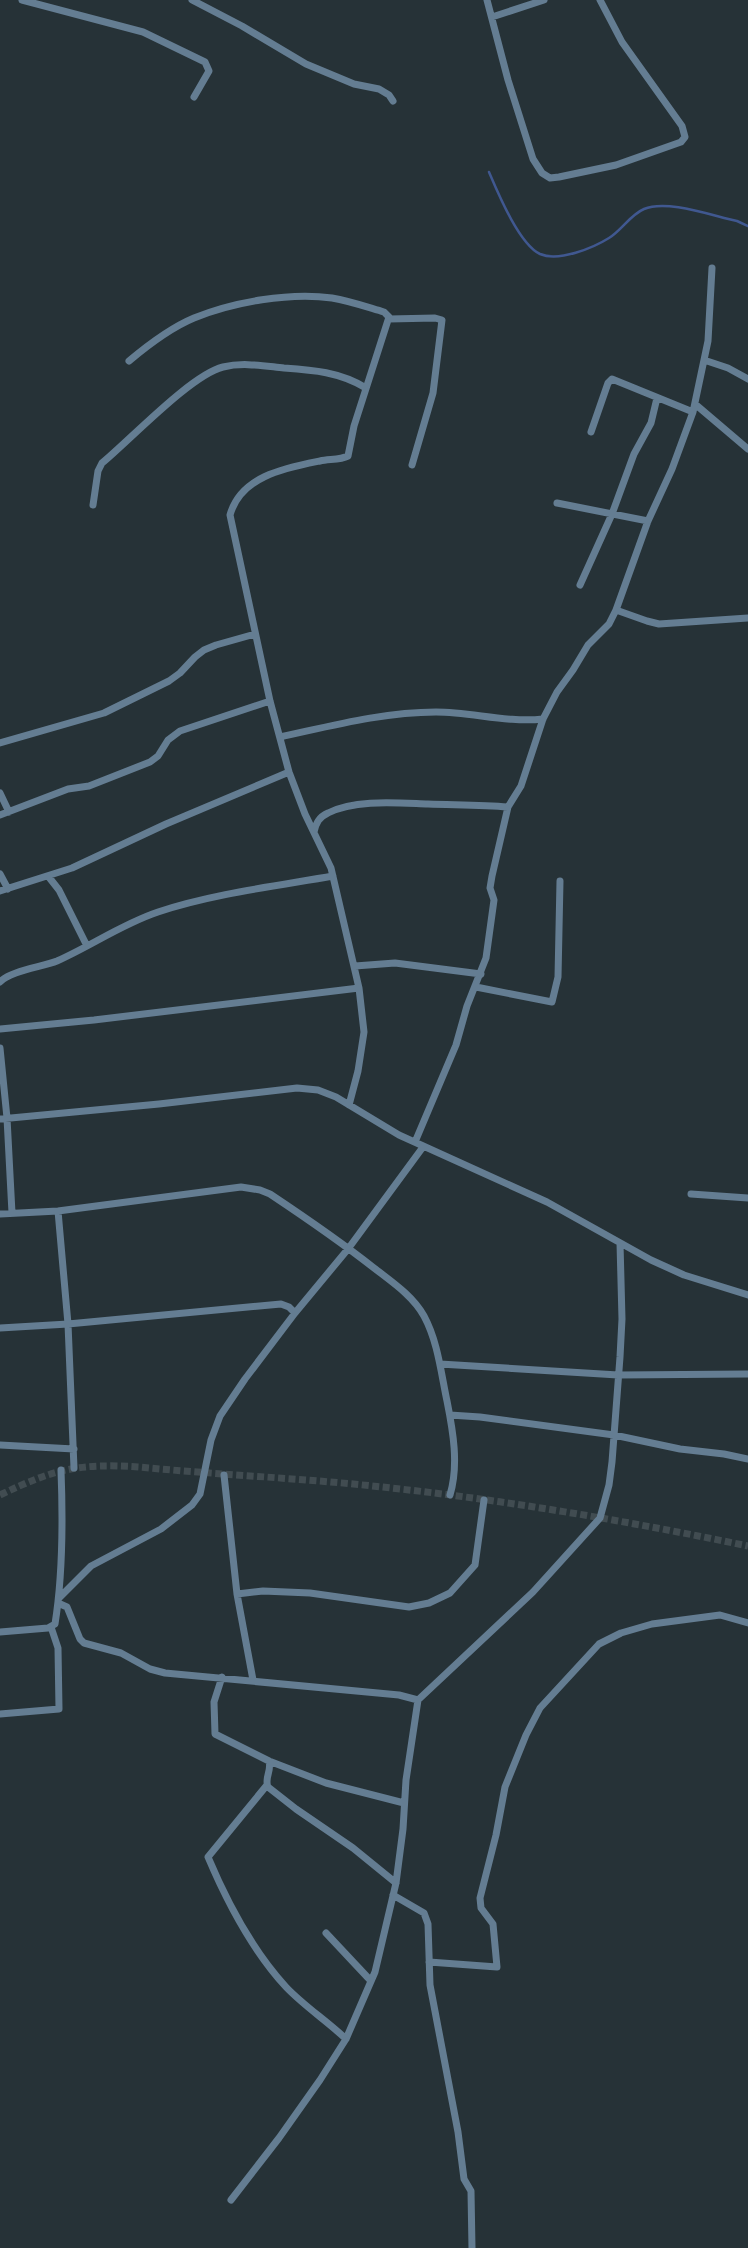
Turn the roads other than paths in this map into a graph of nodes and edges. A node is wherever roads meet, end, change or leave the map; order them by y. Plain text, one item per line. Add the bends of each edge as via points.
1 (22, 0) edge
2 (192, 0) edge
3 (487, 0) edge
4 (544, 0) edge
5 (600, 0) edge
6 (492, 17) junction
7 (194, 97) dead end
8 (393, 101) dead end
9 (712, 268) dead end
10 (389, 319) junction
11 (704, 360) junction
12 (129, 361) dead end
13 (748, 379) edge
14 (366, 388) junction
15 (657, 398) junction
16 (694, 408) junction
17 (591, 432) dead end
18 (748, 449) edge
19 (412, 465) dead end
20 (557, 503) dead end
21 (93, 505) dead end
22 (612, 514) junction
23 (648, 521) junction
24 (580, 585) dead end
25 (616, 610) junction
26 (748, 618) edge
27 (255, 634) junction
28 (270, 701) junction
29 (542, 719) junction
30 (280, 737) junction
31 (0, 743) edge
32 (288, 772) junction
33 (0, 793) edge
34 (508, 807) junction
35 (9, 812) junction
36 (0, 815) edge
37 (314, 832) junction
38 (0, 874) edge
39 (48, 876) junction
40 (333, 876) junction
41 (560, 881) dead end
42 (8, 889) junction
43 (0, 891) edge
44 (86, 944) junction
45 (355, 966) junction
46 (481, 974) junction
47 (0, 982) edge
48 (476, 986) junction
49 (359, 988) junction
50 (0, 1029) edge
51 (0, 1048) edge
52 (349, 1105) junction
53 (4, 1118) edge
54 (415, 1142) junction
55 (423, 1147) junction
56 (690, 1194) dead end
57 (748, 1198) edge
58 (58, 1211) junction
59 (0, 1214) edge
60 (12, 1214) junction
61 (620, 1243) junction
62 (348, 1248) junction
63 (748, 1295) edge
64 (295, 1313) junction
65 (68, 1324) junction
66 (0, 1328) edge
67 (440, 1364) junction
68 (748, 1374) edge
69 (618, 1375) junction
70 (450, 1415) junction
71 (614, 1435) junction
72 (0, 1445) edge
73 (74, 1449) junction
74 (748, 1458) edge
75 (74, 1468) dead end
76 (61, 1470) dead end
77 (224, 1475) dead end
78 (450, 1495) dead end
79 (484, 1500) dead end
80 (236, 1594) junction
81 (59, 1601) junction
82 (748, 1622) edge
83 (51, 1627) junction
84 (0, 1632) edge
85 (222, 1678) junction
86 (253, 1680) junction
87 (418, 1700) junction
88 (0, 1714) edge
89 (269, 1761) junction
90 (267, 1785) junction
91 (404, 1803) junction
92 (396, 1883) junction
93 (393, 1895) junction
94 (326, 1933) dead end
95 (429, 1962) junction
96 (371, 1981) junction
97 (346, 2039) junction
98 (231, 2200) dead end
99 (472, 2248) edge

1 - 7 street via 143,32 205,62 209,71
2 - 8 street via 296,58 354,84 379,89
3 - 6 street
4 - 6 street
5 - 6 street via 622,42 682,126 685,135 681,142 646,156 559,177 550,178 542,173 533,159 508,80
9 - 11 street via 711,310
10 - 12 street via 384,312 330,298 292,297 258,301 194,318 147,346
10 - 14 street
10 - 19 street via 442,320 433,393
11 - 13 street via 728,368
11 - 16 street
14 - 21 street via 336,374 307,369 237,365 215,369 161,410 102,463 98,472
14 - 27 street via 347,457 306,464 264,477 235,498 230,515 231,526
15 - 16 street
15 - 17 street via 612,379
15 - 22 street via 651,423 634,454
16 - 18 street
16 - 23 street via 672,469
20 - 22 street
22 - 23 street
22 - 24 street
23 - 25 street
25 - 26 street via 659,624
25 - 29 street via 609,624 588,645
27 - 28 street
27 - 31 street via 204,650 168,681 104,713
28 - 30 street
28 - 35 street via 180,731 168,740 158,756 142,766 89,786 68,789
29 - 30 street via 525,721 437,712 409,713 346,722
29 - 34 street via 521,786
30 - 32 street
32 - 37 street
32 - 39 street
33 - 35 street
34 - 37 street via 394,802 345,807 327,813 316,822
34 - 46 street via 490,888 494,900 487,953
35 - 36 street
37 - 40 street via 328,859
38 - 42 street
39 - 42 street
39 - 44 street via 59,890
40 - 44 street via 180,906 137,920
40 - 45 street
41 - 48 street via 558,978 552,1002
42 - 43 street
44 - 47 street via 56,961 8,976
45 - 46 street via 396,963
45 - 49 street
46 - 48 street
48 - 54 street via 456,1044
49 - 50 street
49 - 52 street via 364,1032
51 - 53 street
52 - 53 street via 318,1090 297,1088
52 - 54 street
53 - 60 street
54 - 55 street
55 - 61 street via 547,1202
55 - 62 street
56 - 57 street
58 - 60 street
58 - 62 street via 179,1194 251,1188 270,1194
58 - 65 street
59 - 60 street
61 - 63 street via 684,1275
61 - 69 street via 622,1319
62 - 64 street
62 - 67 street via 413,1300 431,1331
64 - 65 street via 281,1304
64 - 81 street via 220,1416 211,1440 200,1494 192,1505 161,1529 90,1566
65 - 66 street
65 - 73 street
67 - 69 street
67 - 70 street
68 - 69 street
69 - 71 street
70 - 71 street
70 - 78 street via 454,1469
71 - 74 street via 685,1450
71 - 87 street via 609,1485 600,1518 533,1592
72 - 73 street
73 - 75 street
76 - 81 street
77 - 80 street
79 - 80 street via 475,1565 450,1593 429,1603 409,1607 310,1593 263,1591
80 - 86 street
81 - 83 street via 55,1624
81 - 85 street via 67,1607 84,1643 121,1653 150,1669 165,1673
82 - 95 street via 720,1615 652,1624 621,1633 599,1644 540,1708 526,1734 505,1788 480,1898 481,1908 493,1924 497,1967
83 - 84 street
83 - 88 street via 58,1648 59,1709
85 - 86 street
85 - 89 street via 214,1702 215,1734
86 - 87 street via 399,1695
87 - 91 street
89 - 90 street
89 - 91 street via 326,1783
90 - 92 street
90 - 97 street via 208,1856 253,1945 286,1987
91 - 92 street
92 - 93 street
93 - 95 street via 424,1913 428,1924
93 - 96 street
94 - 96 street
95 - 99 street via 436,2024 448,2074 464,2179 471,2191
96 - 97 street
97 - 98 street via 293,2119

